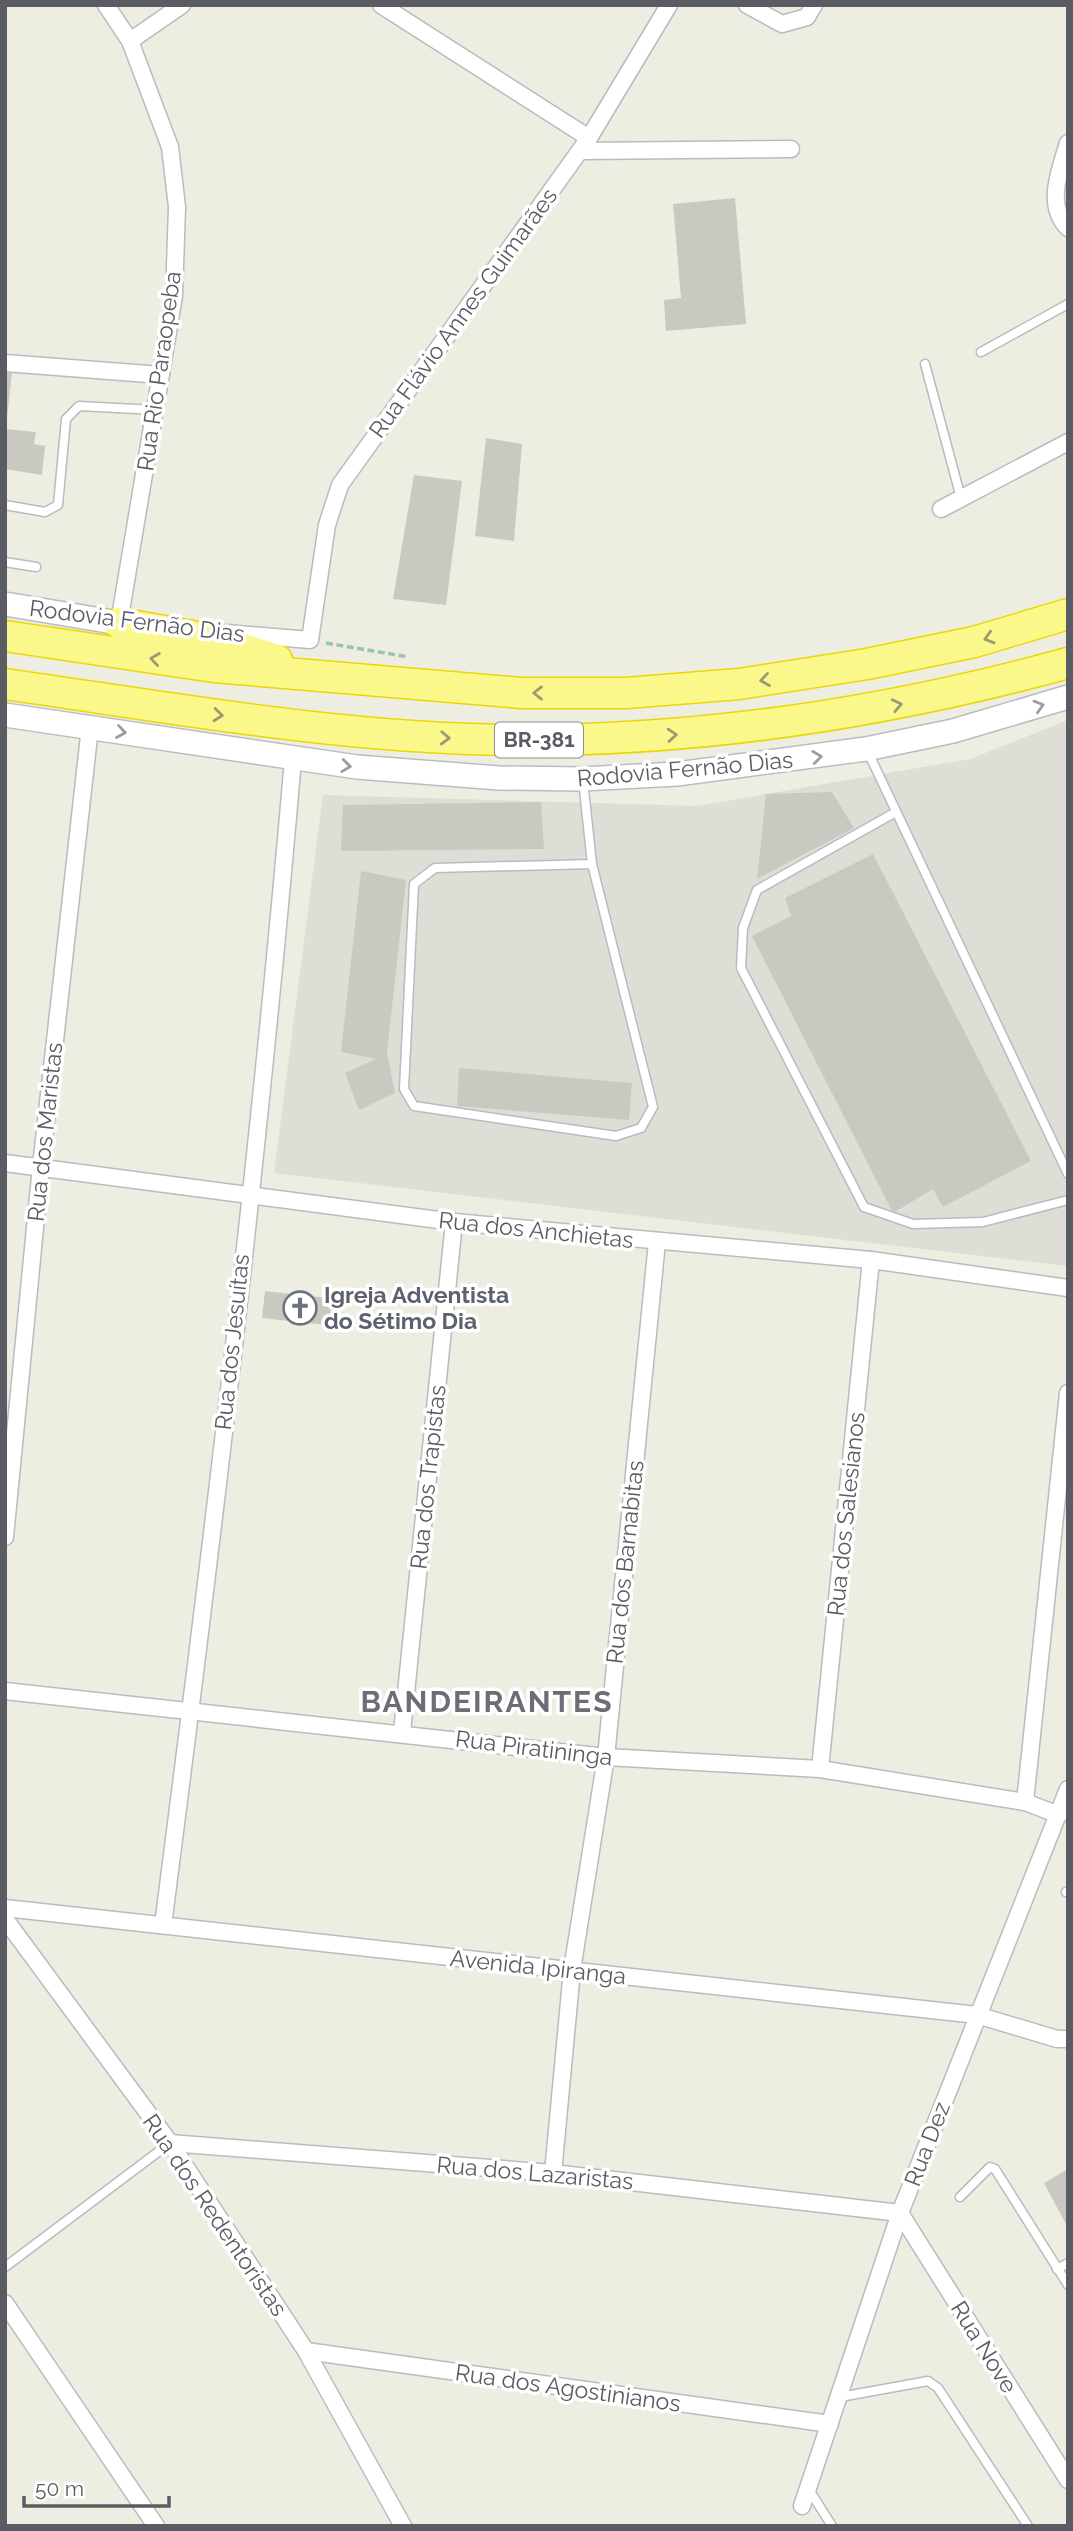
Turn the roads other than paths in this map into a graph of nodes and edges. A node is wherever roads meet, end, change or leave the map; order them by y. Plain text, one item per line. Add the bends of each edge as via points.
1 (106, 5) edge
2 (182, 5) edge
3 (381, 5) edge
4 (669, 5) edge
5 (747, 5) edge
6 (814, 5) edge
7 (130, 41) junction
8 (1068, 143) edge
9 (585, 145) junction
10 (791, 149) dead end
11 (1064, 225) edge
12 (1068, 304) edge
13 (981, 352) dead end
14 (5, 363) edge
15 (925, 364) dead end
16 (160, 375) junction
17 (155, 410) junction
18 (1068, 442) edge
19 (961, 498) junction
20 (5, 505) edge
21 (941, 509) dead end
22 (5, 562) edge
23 (36, 567) dead end
24 (5, 604) edge
25 (1063, 615) edge
26 (119, 623) junction
27 (5, 636) edge
28 (310, 640) joint
29 (1068, 663) edge
30 (321, 674) junction
31 (5, 684) edge
32 (1068, 698) edge
33 (5, 715) edge
34 (90, 727) junction
35 (866, 749) junction
36 (293, 759) junction
37 (582, 779) junction
38 (896, 812) junction
39 (592, 864) junction
40 (5, 1163) edge
41 (41, 1166) junction
42 (1068, 1174) edge
43 (248, 1196) junction
44 (1068, 1200) edge
45 (454, 1223) junction
46 (657, 1242) junction
47 (871, 1259) junction
48 (1068, 1287) edge
49 (1068, 1393) edge
50 (5, 1537) edge
51 (5, 1691) edge
52 (191, 1710) junction
53 (402, 1732) junction
54 (606, 1757) junction
55 (820, 1769) junction
56 (1068, 1789) edge
57 (1025, 1802) junction
58 (1059, 1815) junction
59 (5, 1908) edge
60 (5, 1919) edge
61 (163, 1925) junction
62 (572, 1970) junction
63 (977, 2015) junction
64 (1064, 2040) edge
65 (170, 2143) junction
66 (553, 2173) junction
67 (960, 2197) dead end
68 (900, 2213) junction
69 (1068, 2263) edge
70 (5, 2267) edge
71 (1057, 2269) junction
72 (1068, 2285) edge
73 (5, 2303) edge
74 (306, 2351) junction
75 (840, 2397) junction
76 (831, 2424) junction
77 (1068, 2480) edge
78 (808, 2488) junction
79 (802, 2506) dead end
80 (156, 2526) edge
81 (403, 2526) edge
82 (832, 2526) edge
83 (1028, 2526) edge

1 - 7 street, Rua Rio Paraopeba
2 - 7 street
3 - 9 street
4 - 9 street, Rua Flávio Annes Guimarães
5 - 6 street via 782,24 807,17
7 - 16 street, Rua Rio Paraopeba via 170,147 177,207 174,296
8 - 11 street via 1055,188
9 - 10 street
9 - 28 street, Rua Flávio Annes Guimarães via 340,485 327,525
12 - 13 lane
14 - 16 street
15 - 19 lane
16 - 17 street, Rua Rio Paraopeba
17 - 20 lane via 79,406 66,419 58,505 45,512
17 - 26 street, Rua Rio Paraopeba
18 - 19 street
19 - 21 street
22 - 23 lane
24 - 26 street, Rodovia Fernão Dias / BR-381
25 -> 30 highway, Rodovia Fernão Dias / BR-381 via 974,642 867,664 739,684 626,693 522,693
26 - 28 street, Rodovia Fernão Dias
26 - 30 highway, BR-381 via 215,640
30 -> 27 highway, Rodovia Fernão Dias / BR-381 via 214,667
31 -> 29 highway, Rodovia Fernão Dias / BR-381 via 207,713 433,737 626,739 746,730 874,710
35 -> 32 street, Rodovia Fernão Dias / BR-381 via 953,731
33 - 34 street, Rodovia Fernão Dias / BR-381
34 -> 36 street, Rodovia Fernão Dias / BR-381
34 - 41 street, Rua dos Maristas
37 -> 35 street, Rodovia Fernão Dias / BR-381 via 677,774
35 - 38 lane
36 -> 37 street, Rodovia Fernão Dias / BR-381 via 486,777
36 - 43 street, Rua dos Jesuítas
37 - 39 lane
38 - 42 lane
38 - 44 lane via 757,890 743,928 741,968 864,1207 913,1224 972,1222
39 - 39 lane via 653,1107 641,1128 616,1136 414,1106 404,1089 415,884 435,868
40 - 41 street, Rua dos Anchietas
41 - 43 street, Rua dos Anchietas
41 - 50 street, Rua dos Maristas
43 - 45 street, Rua dos Anchietas
43 - 52 street, Rua dos Jesuítas
45 - 46 street, Rua dos Anchietas
45 - 53 street, Rua dos Trapistas
46 - 47 street, Rua dos Anchietas
46 - 54 street, Rua dos Barnabitas
47 - 48 street, Rua dos Anchietas
47 - 55 street, Rua dos Salesianos
49 - 57 street
51 - 52 street, Rua Piratininga
52 - 53 street, Rua Piratininga
52 - 61 street, Rua dos Jesuítas
53 - 54 street, Rua Piratininga
54 - 55 street, Rua Piratininga
54 - 62 street, Rua dos Barnabitas
55 - 57 street, Rua Piratininga
56 - 58 street, Rua Dez
57 - 58 street, Rua Piratininga
58 - 63 street, Rua Dez
59 - 61 street, Avenida Ipiranga
60 - 65 street, Rua dos Redentoristas
61 - 62 street, Avenida Ipiranga
62 - 63 street, Avenida Ipiranga
62 - 66 street, Rua dos Barnabitas
63 - 64 street, Avenida Ipiranga
63 - 68 street, Rua Dez
65 - 66 street, Rua dos Lazaristas
65 - 70 lane
65 - 74 street, Rua dos Redentoristas
66 - 68 street, Rua dos Lazaristas
67 - 71 lane via 982,2171 995,2169
68 - 75 street, Rua Dez
68 - 77 street, Rua Nove
69 - 71 lane
71 - 72 lane
73 - 80 street
74 - 76 street, Rua dos Agostinianos
74 - 81 street, Rua dos Redentoristas
75 - 76 street, Rua Dez
75 - 83 lane via 928,2381 938,2388
76 - 78 street, Rua Dez
78 - 79 street, Rua Dez
78 - 82 lane

